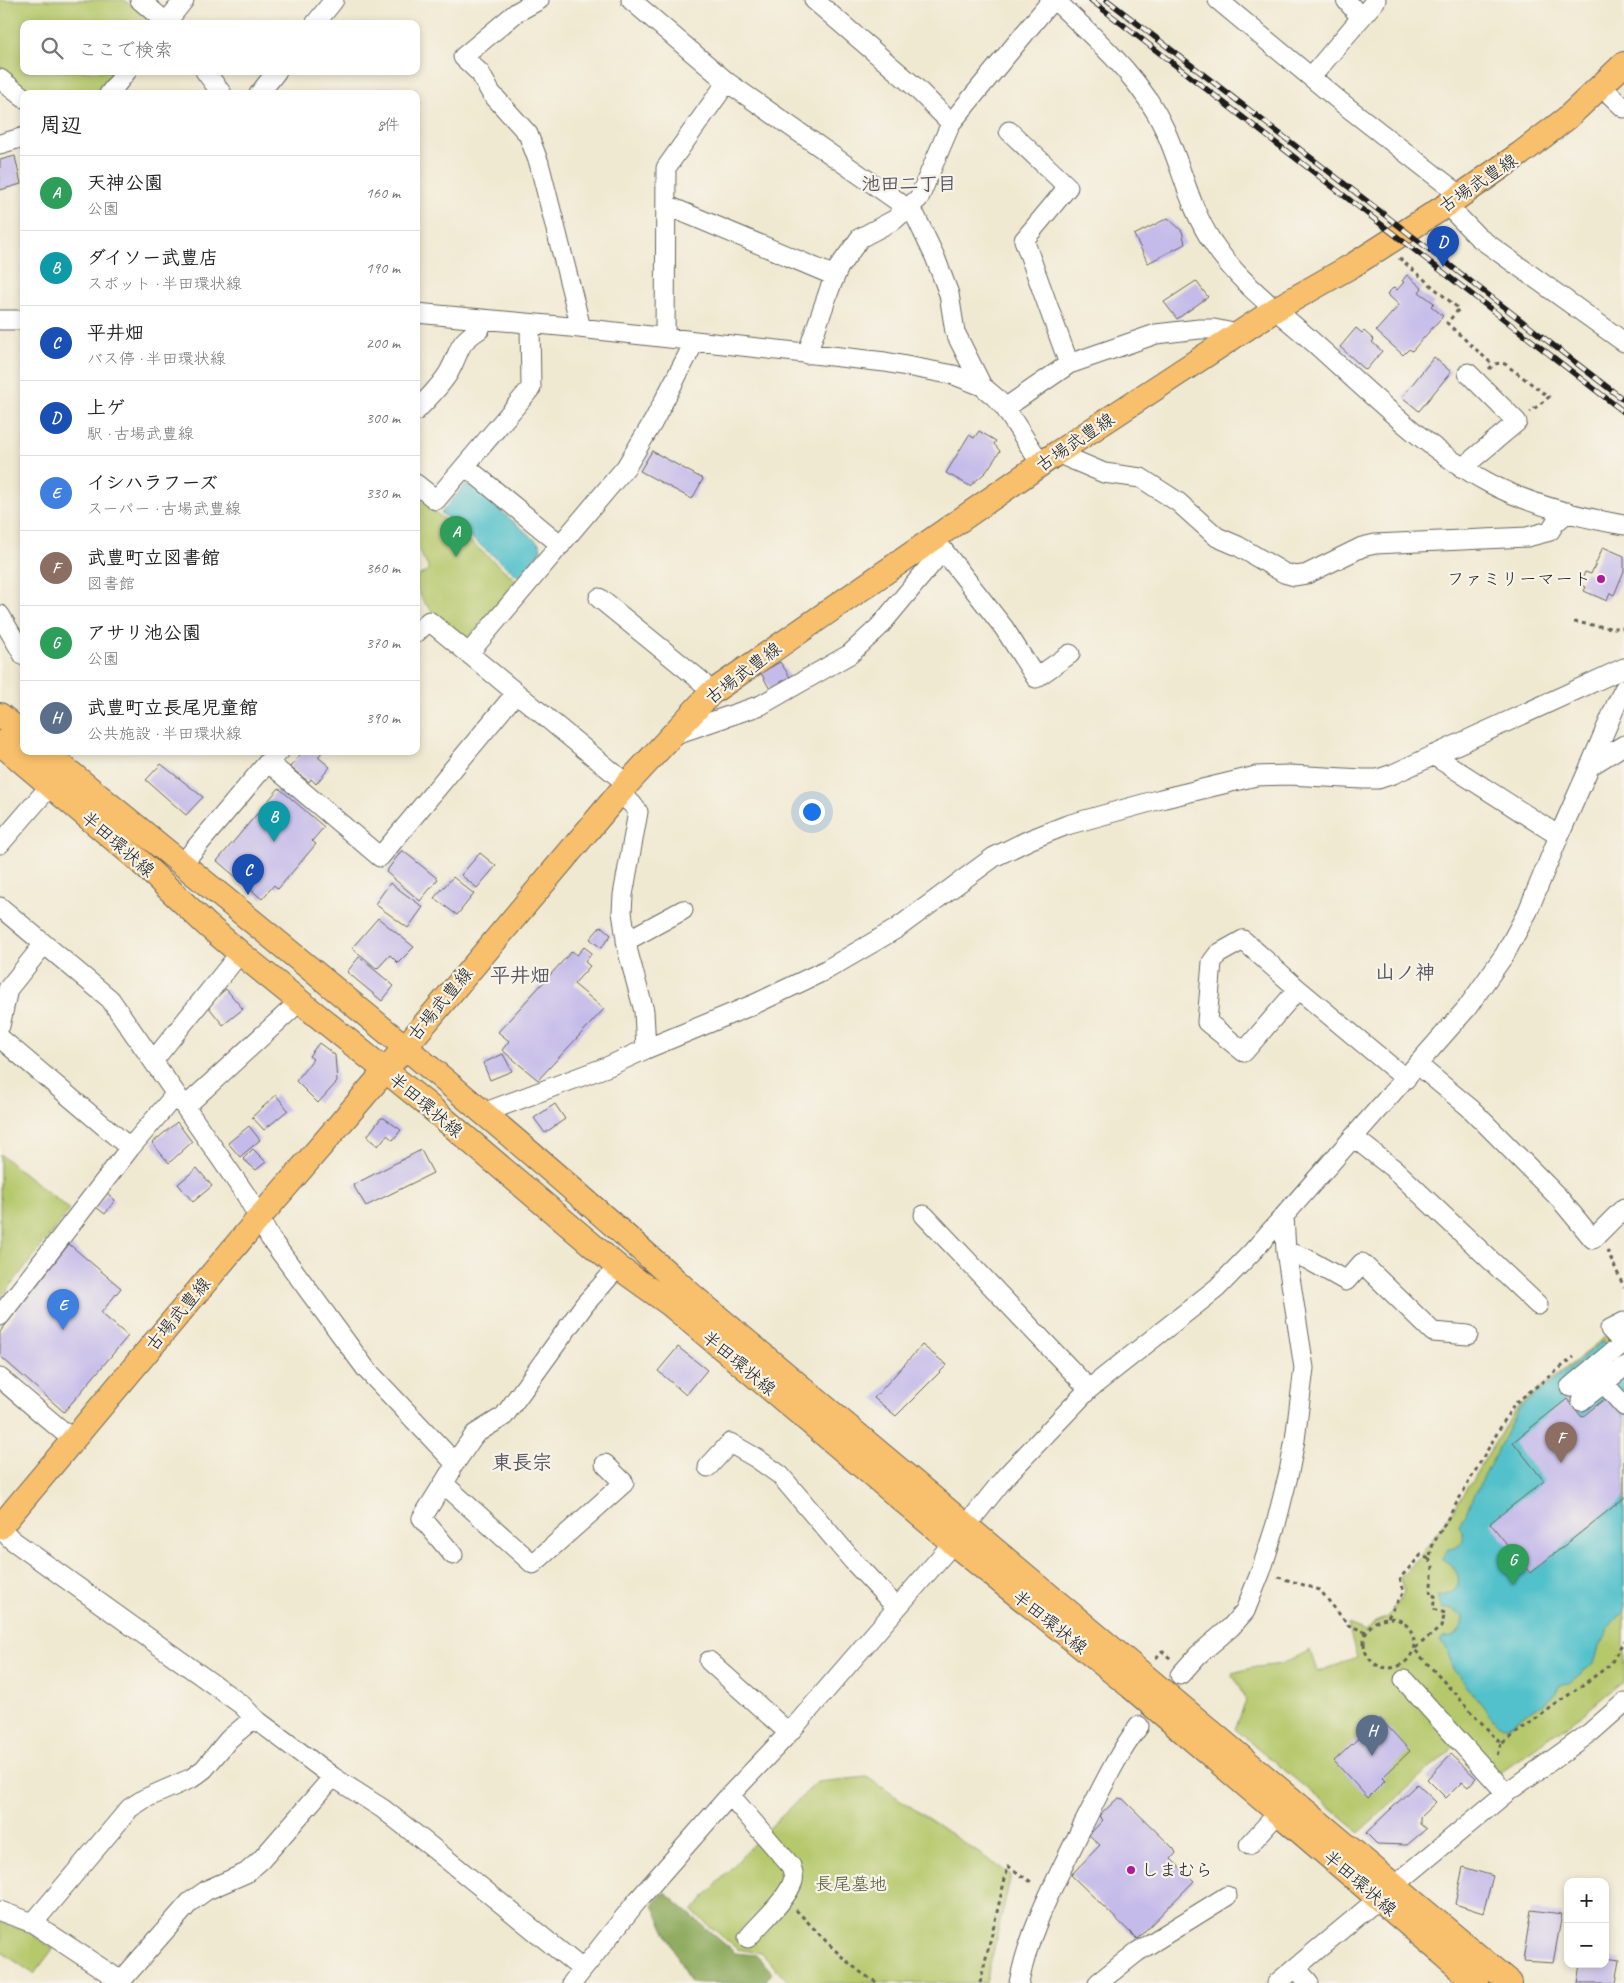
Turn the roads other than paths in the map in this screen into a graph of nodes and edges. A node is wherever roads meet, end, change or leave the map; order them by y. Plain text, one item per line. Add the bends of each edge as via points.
1 (140, 0) edge
2 (184, 0) edge
3 (334, 0) edge
4 (539, 0) edge
5 (631, 0) edge
6 (814, 0) edge
7 (1053, 0) edge
8 (1218, 0) edge
9 (1346, 0) edge
10 (1376, 0) edge
11 (1361, 18) junction
12 (163, 20) edge
13 (168, 20) edge
14 (318, 20) edge
15 (1624, 64) edge
16 (124, 75) edge
17 (208, 75) edge
18 (274, 75) edge
19 (1311, 77) junction
20 (0, 79) edge
21 (728, 82) junction
22 (1601, 86) junction
23 (112, 90) edge
24 (219, 90) edge
25 (262, 90) edge
26 (20, 95) edge
27 (1624, 108) edge
28 (951, 123) junction
29 (1009, 131) dead end
30 (20, 138) edge
31 (0, 144) edge
32 (1454, 200) junction
33 (666, 205) junction
34 (907, 209) junction
35 (834, 276) junction
36 (1276, 309) junction
37 (420, 313) edge
38 (482, 318) junction
39 (0, 320) edge
40 (20, 320) edge
41 (530, 324) junction
42 (581, 328) junction
43 (1238, 334) junction
44 (665, 337) junction
45 (695, 341) junction
46 (1624, 342) edge
47 (807, 354) junction
48 (1069, 364) junction
49 (1477, 373) road end
50 (982, 386) junction
51 (420, 406) edge
52 (1005, 408) junction
53 (1049, 459) junction
54 (465, 466) junction
55 (1462, 468) junction
56 (420, 487) edge
57 (1568, 512) junction
58 (1624, 525) edge
59 (939, 544) junction
60 (561, 546) junction
61 (599, 598) dead end
62 (0, 614) edge
63 (420, 630) edge
64 (20, 649) edge
65 (469, 653) junction
66 (1070, 654) dead end
67 (1624, 668) edge
68 (1624, 689) edge
69 (516, 693) junction
70 (711, 693) junction
71 (0, 715) edge
72 (20, 731) edge
73 (669, 737) junction
74 (0, 744) edge
75 (1624, 745) edge
76 (49, 755) edge
77 (1433, 755) junction
78 (274, 756) edge
79 (1590, 766) junction
80 (50, 786) junction
81 (623, 789) junction
82 (1558, 836) junction
83 (0, 844) edge
84 (182, 864) junction
85 (0, 907) edge
86 (683, 910) dead end
87 (626, 941) junction
88 (44, 944) junction
89 (240, 953) junction
90 (1298, 988) junction
91 (299, 1002) junction
92 (0, 1026) edge
93 (0, 1038) edge
94 (404, 1047) junction
95 (646, 1049) junction
96 (153, 1061) junction
97 (384, 1071) junction
98 (1412, 1072) junction
99 (180, 1100) junction
100 (483, 1112) junction
101 (1353, 1137) junction
102 (130, 1148) junction
103 (1624, 1208) edge
104 (924, 1215) dead end
105 (1284, 1216) junction
106 (259, 1218) junction
107 (1286, 1251) junction
108 (618, 1266) junction
109 (1538, 1305) dead end
110 (0, 1316) edge
111 (1624, 1322) edge
112 (1468, 1335) dead end
113 (1624, 1343) edge
114 (1624, 1367) edge
115 (1598, 1376) junction
116 (0, 1378) edge
117 (1089, 1389) junction
118 (1576, 1394) dead end
119 (1624, 1406) edge
120 (73, 1440) junction
121 (455, 1464) junction
122 (606, 1464) dead end
123 (708, 1467) dead end
124 (444, 1484) junction
125 (0, 1528) edge
126 (960, 1535) junction
127 (453, 1555) dead end
128 (897, 1608) junction
129 (709, 1660) dead end
130 (1180, 1675) dead end
131 (1404, 1680) dead end
132 (1624, 1703) edge
133 (254, 1718) junction
134 (1139, 1726) dead end
135 (789, 1733) junction
136 (333, 1777) junction
137 (1506, 1793) junction
138 (730, 1795) junction
139 (1278, 1813) junction
140 (1249, 1845) dead end
141 (1386, 1891) junction
142 (1227, 1896) dead end
143 (0, 1911) edge
144 (32, 1923) junction
145 (748, 1938) dead end
146 (1296, 1968) junction
147 (577, 1976) edge
148 (1019, 1983) edge
149 (1098, 1983) edge
150 (1277, 1983) edge
151 (1309, 1983) edge
152 (1477, 1983) edge
153 (1510, 1983) edge

1 - 12 street
2 - 13 street
3 - 14 street
4 - 42 street via 517,12 463,57 528,134
5 - 21 street
6 - 28 street via 914,86
7 - 28 street
7 - 36 street via 1104,47 1139,86 1164,127 1198,216 1213,243 1234,271
8 - 19 street
9 - 11 street
10 - 11 street
11 - 19 street
15 - 22 main road, 古場武豊線
16 - 23 street
17 - 24 street
18 - 25 street
19 - 32 street
20 - 26 street
21 - 33 street via 666,168
21 - 34 street
22 - 27 street
22 - 32 main road, 古場武豊線 via 1567,118
28 - 34 street via 919,198
29 - 48 street via 1068,188 1024,240
30 - 31 street
32 - 36 main road, 古場武豊線 via 1353,265
32 - 46 street via 1478,236
33 - 35 street
33 - 44 street
34 - 35 street via 894,220 860,238
34 - 50 street via 916,216 935,257 949,294 955,332
35 - 47 street
36 - 43 main road, 古場武豊線
36 - 55 street via 1385,406
37 - 38 street
38 - 41 street
38 - 51 street via 480,329 460,344 448,373
39 - 40 street
41 - 42 street
41 - 54 street via 531,388
42 - 44 street
43 - 48 street via 1214,329 1156,334
43 - 53 main road, 古場武豊線
44 - 45 street
45 - 47 street
45 - 60 street via 626,468
47 - 50 street via 885,362 954,374
48 - 52 street
49 - 55 street via 1518,422
50 - 52 street
52 - 53 street
53 - 57 street via 1104,473 1141,478 1178,502 1217,537 1284,573 1296,576 1374,544 1526,538 1550,531
53 - 59 main road, 古場武豊線
54 - 56 street via 436,500
54 - 60 street
55 - 57 street via 1526,500
57 - 58 street
59 - 66 street via 1004,628 1036,678
59 - 70 main road, 古場武豊線
59 - 73 street via 879,627 850,654 762,705
60 - 65 street
61 - 70 street via 700,680
62 - 64 street
63 - 65 street via 430,621
65 - 69 street
67 - 77 street
68 - 79 street
69 - 78 street via 380,857
69 - 81 street
70 - 73 main road, 古場武豊線
71 - 72 main road
73 - 81 main road, 古場武豊線
74 - 80 main road, 半田環状線
75 - 79 street
76 - 84 main road, 半田環状線
77 - 82 street
77 - 95 street via 1378,778 1290,774 1256,776 1161,798 1068,825 994,856 896,929 826,970
78 - 84 street
79 - 82 street
80 - 83 street
80 - 89 main road, 半田環状線 via 135,857
81 - 87 street via 638,812 623,895
81 - 94 main road, 古場武豊線
82 - 98 street via 1528,912 1505,954 1467,1008
84 - 94 main road, 半田環状線
85 - 88 street
86 - 87 street
87 - 95 street via 644,1011
88 - 92 street via 8,988
88 - 96 street via 110,999
89 - 91 main road, 半田環状線
89 - 96 street
90 - 90 street via 1244,1052 1207,1022 1212,962 1218,954 1243,940
90 - 98 street
91 - 97 main road, 半田環状線
91 - 99 street
93 - 102 street
94 - 97 main road, 古場武豊線
94 - 100 main road, 半田環状線
95 - 100 street via 609,1066
96 - 99 street
97 - 106 main road, 古場武豊線
97 - 108 main road, 半田環状線
98 - 101 street
98 - 103 street via 1470,1108 1559,1198 1593,1239
99 - 102 street
99 - 106 street
100 - 126 main road, 半田環状線 via 612,1223
101 - 105 street
101 - 109 street via 1394,1170
102 - 110 street
104 - 117 street
105 - 107 street
105 - 117 street via 1217,1288
106 - 120 main road, 古場武豊線
106 - 121 street via 270,1238 366,1369
107 - 112 street via 1307,1258 1346,1281 1362,1263 1433,1332
107 - 130 street via 1304,1368 1289,1472 1276,1524 1245,1611
108 - 121 street via 584,1304 504,1416 475,1434
108 - 126 main road, 半田環状線
111 - 113 street via 1610,1329
113 - 115 street
114 - 115 street
115 - 118 street
115 - 119 street
116 - 120 street
117 - 126 street via 1006,1476
120 - 125 main road, 古場武豊線
121 - 124 street
122 - 124 street via 624,1483 533,1564
123 - 128 street via 730,1443 780,1475
124 - 127 street via 422,1518
125 - 133 street via 12,1540 242,1705
126 - 128 street
126 - 139 main road, 半田環状線
126 - 141 main road, 半田環状線
128 - 135 street
129 - 135 street
131 - 137 street
132 - 137 street via 1591,1732
133 - 136 street
133 - 144 street via 229,1739 198,1774 144,1798 130,1808
134 - 148 street via 1109,1773 1049,1894 1025,1955
135 - 138 street
136 - 144 street via 261,1860 246,1873 207,1890 190,1902 121,1981
136 - 147 street via 398,1821
137 - 141 street
138 - 145 street via 791,1866 793,1874 793,1882 783,1897
138 - 147 street
139 - 140 street
139 - 141 main road, 半田環状線
141 - 146 street
141 - 152 main road, 半田環状線
141 - 153 main road, 半田環状線
142 - 149 street via 1137,1952
143 - 144 street
146 - 150 street
146 - 151 street

